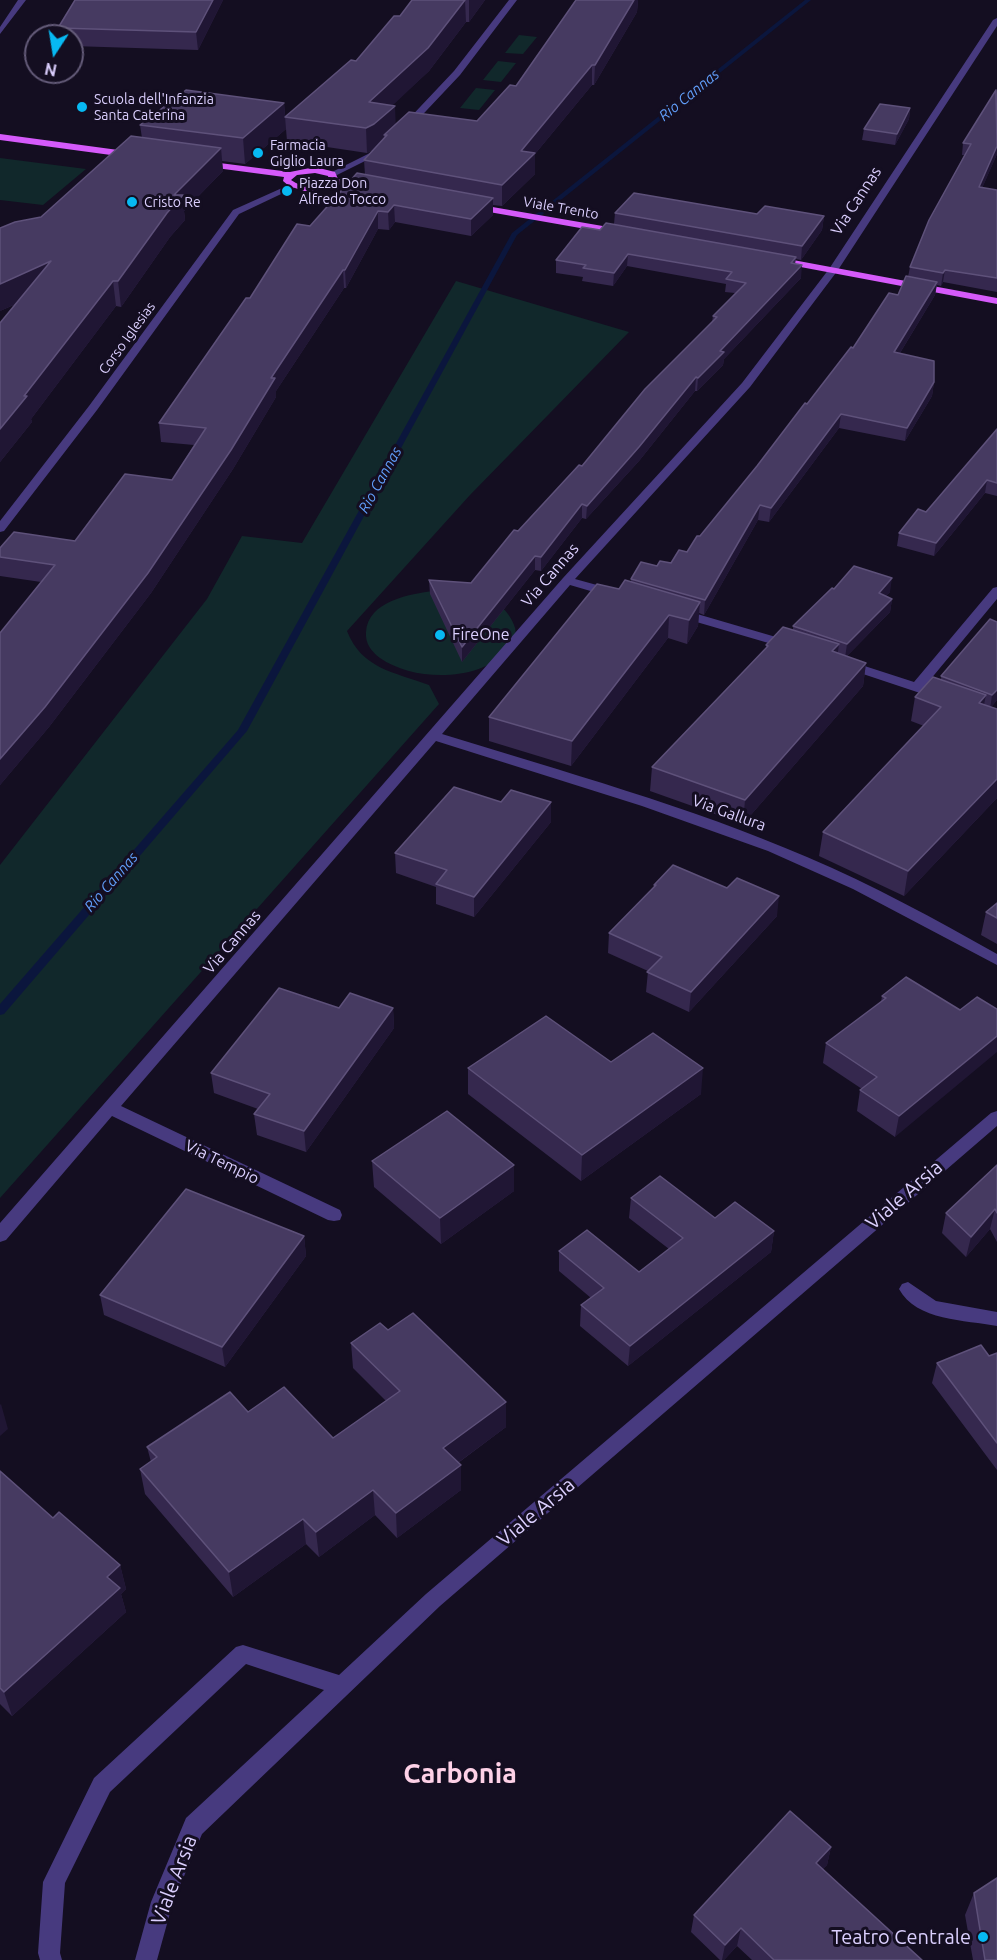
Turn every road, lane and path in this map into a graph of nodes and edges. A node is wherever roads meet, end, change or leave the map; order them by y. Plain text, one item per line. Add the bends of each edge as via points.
1 (22, 0) edge
2 (513, 0) edge
3 (997, 20) edge
4 (0, 32) edge
5 (398, 136) edge
6 (0, 137) edge
7 (385, 147) edge
8 (139, 155) edge
9 (197, 163) edge
10 (290, 175) junction
11 (333, 178) junction
12 (294, 186) junction
13 (377, 189) edge
14 (470, 206) edge
15 (632, 234) edge
16 (766, 258) edge
17 (833, 270) junction
18 (997, 301) edge
19 (0, 529) edge
20 (567, 581) junction
21 (997, 591) edge
22 (624, 597) edge
23 (669, 610) edge
24 (797, 648) edge
25 (830, 658) edge
26 (918, 686) junction
27 (948, 698) edge
28 (435, 736) junction
29 (997, 960) edge
30 (110, 1108) junction
31 (994, 1125) edge
32 (334, 1215) dead end
33 (0, 1235) edge
34 (908, 1289) dead end
35 (997, 1319) edge
36 (342, 1686) junction
37 (51, 1960) edge
38 (146, 1960) edge

1 - 4 street
2 - 5 street via 457,73
3 - 17 street, Via Cannas
6 - 8 main road
7 - 11 street
9 - 10 main road
10 - 11 main road via 315,170
10 - 12 main road via 287,181
11 - 12 main road via 317,188
11 - 13 main road
12 - 19 street, Corso Iglesias via 236,212
14 - 15 main road, Viale Trento
16 - 17 main road
17 - 18 main road
17 - 20 street, Via Cannas via 746,385
20 - 22 street
20 - 28 street, Via Cannas
21 - 26 street
23 - 24 street
25 - 26 street
26 - 27 street
28 - 29 street, Via Gallura via 609,788 774,848 862,888
28 - 30 street, Via Cannas
30 - 32 street, Via Tempio
30 - 33 street, Via Cannas
31 - 36 street, Viale Arsia via 432,1600
34 - 35 street via 931,1307
36 - 37 street via 243,1654 102,1785 54,1882
36 - 38 street, Viale Arsia via 194,1826 162,1902

